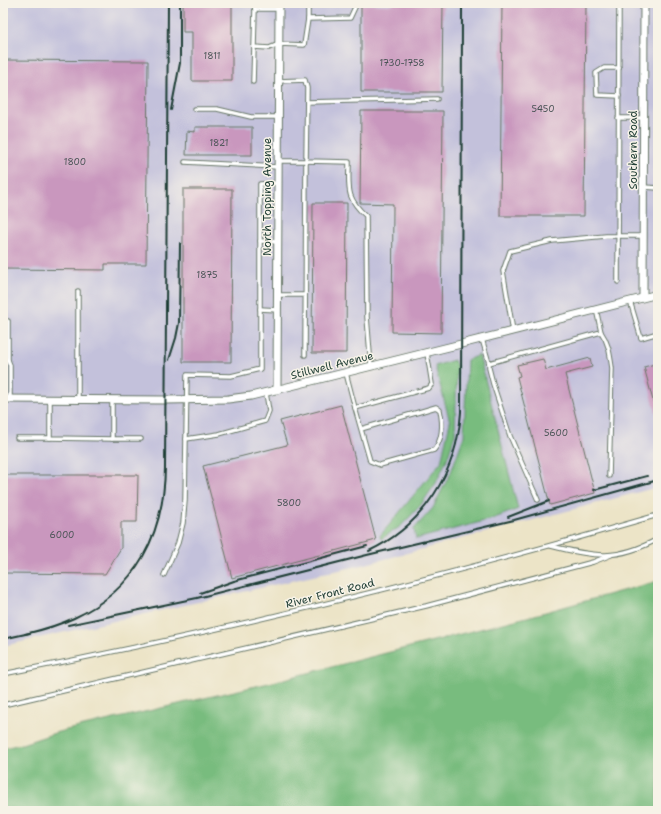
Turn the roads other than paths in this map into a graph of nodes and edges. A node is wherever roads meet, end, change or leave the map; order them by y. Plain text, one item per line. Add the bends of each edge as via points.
1 (253, 3) edge
2 (308, 3) edge
3 (357, 3) edge
4 (619, 3) edge
5 (644, 3) edge
6 (279, 6) edge
7 (256, 9) junction
8 (308, 19) junction
9 (279, 44) junction
10 (254, 47) junction
11 (619, 68) junction
12 (279, 81) junction
13 (253, 82) dead end
14 (618, 96) junction
15 (437, 98) dead end
16 (307, 102) junction
17 (194, 109) dead end
18 (279, 118) junction
19 (618, 118) junction
20 (644, 118) junction
21 (306, 161) junction
22 (185, 162) dead end
23 (278, 164) junction
24 (278, 183) junction
25 (644, 187) junction
26 (658, 188) edge
27 (618, 235) junction
28 (643, 236) junction
29 (260, 241) junction
30 (278, 242) junction
31 (618, 282) dead end
32 (78, 291) dead end
33 (658, 294) edge
34 (278, 295) junction
35 (305, 295) junction
36 (643, 297) junction
37 (630, 301) junction
38 (260, 309) junction
39 (596, 309) junction
40 (278, 310) junction
41 (3, 320) edge
42 (513, 331) junction
43 (601, 332) junction
44 (658, 333) edge
45 (482, 339) junction
46 (427, 353) junction
47 (305, 355) dead end
48 (3, 360) edge
49 (8, 360) junction
50 (489, 363) junction
51 (371, 367) junction
52 (346, 373) junction
53 (277, 390) junction
54 (266, 393) junction
55 (7, 399) edge
56 (50, 400) junction
57 (78, 400) junction
58 (112, 400) junction
59 (186, 400) junction
60 (355, 408) junction
61 (361, 429) junction
62 (17, 438) dead end
63 (50, 438) junction
64 (112, 439) junction
65 (141, 439) dead end
66 (186, 439) junction
67 (609, 476) dead end
68 (538, 500) dead end
69 (658, 514) edge
70 (658, 539) edge
71 (551, 546) junction
72 (611, 555) junction
73 (164, 575) dead end
74 (3, 674) edge
75 (3, 704) edge

1 - 7 lane
2 - 8 lane
3 - 8 lane via 350,18
4 - 11 lane
5 - 20 street, Southern Road
6 - 7 lane
6 - 9 street, North Topping Avenue
7 - 10 lane
8 - 9 lane via 304,45
9 - 10 lane via 269,48
9 - 12 street, North Topping Avenue
10 - 13 lane
11 - 14 lane
11 - 14 lane via 604,68 596,74 597,96
12 - 16 lane via 305,80
12 - 18 street, North Topping Avenue
14 - 19 lane
15 - 16 lane
16 - 21 lane
17 - 18 lane via 217,109 252,117
18 - 23 street, North Topping Avenue
19 - 20 lane
19 - 27 lane
20 - 25 street, Southern Road
21 - 23 lane
21 - 35 lane
21 - 51 lane via 348,162 349,195 355,207 366,216 367,317
22 - 23 lane
23 - 24 street, North Topping Avenue
24 - 29 lane via 260,184
24 - 30 street, North Topping Avenue
25 - 26 lane
25 - 28 street, Southern Road
27 - 28 lane
27 - 31 lane
27 - 42 lane via 552,241 510,251 503,271
28 - 36 street, Southern Road
29 - 30 lane
29 - 38 lane
30 - 34 street, North Topping Avenue
32 - 57 lane
33 - 36 street, Stillwell Avenue
34 - 35 lane
34 - 40 street, North Topping Avenue
35 - 47 lane
36 - 37 street, Stillwell Avenue
37 - 39 street, Stillwell Avenue
37 - 44 lane via 640,338
38 - 40 lane
38 - 59 lane via 260,369 231,376 187,375
39 - 42 street, Stillwell Avenue
39 - 43 lane
40 - 53 street, North Topping Avenue
41 - 49 lane via 8,320
42 - 45 street, Stillwell Avenue
43 - 50 lane
43 - 67 lane via 606,339 612,368
45 - 46 street, Stillwell Avenue
45 - 50 lane
46 - 51 street, Stillwell Avenue
46 - 60 lane via 432,384 429,388
48 - 49 lane
49 - 55 lane via 10,365
50 - 68 lane via 510,436
51 - 52 street, Stillwell Avenue
52 - 53 street, Stillwell Avenue
52 - 60 lane
53 - 54 street, Stillwell Avenue
54 - 59 street, Stillwell Avenue via 228,399
54 - 66 lane via 269,411 265,421 220,434
55 - 56 street, Stillwell Avenue
56 - 57 street, Stillwell Avenue
56 - 63 lane
57 - 58 street, Stillwell Avenue
58 - 59 street, Stillwell Avenue
58 - 64 lane
59 - 66 lane
60 - 61 lane
61 - 61 lane via 370,461 380,465 434,450 440,443 443,422 440,410 436,407
62 - 63 lane
63 - 64 lane
64 - 65 lane
66 - 73 lane via 183,523 178,543
69 - 71 lane, River Front Road
70 - 72 lane via 628,552
71 - 72 lane via 590,555
71 - 74 lane, River Front Road via 283,614
72 - 75 lane via 426,606

